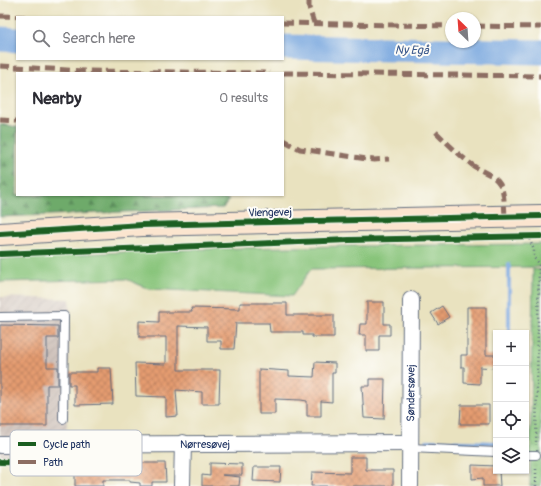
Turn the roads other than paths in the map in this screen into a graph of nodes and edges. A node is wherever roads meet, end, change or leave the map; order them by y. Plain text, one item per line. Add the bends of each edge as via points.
1 (541, 216) edge
2 (0, 234) edge
3 (411, 300) dead end
4 (0, 317) edge
5 (63, 418) dead end
6 (142, 443) edge
7 (183, 443) junction
8 (0, 445) edge
9 (10, 445) edge
10 (410, 446) junction
11 (493, 452) edge
12 (529, 455) edge
13 (536, 455) road end
14 (182, 486) edge
15 (410, 486) edge

1 - 2 street, Viengevej via 142,225
3 - 10 street, Søndersøvej
4 - 5 lane via 64,316
6 - 7 street, Nørresøvej
7 - 10 street, Nørresøvej
7 - 14 street
8 - 9 street, Nørresøvej
10 - 11 lane
10 - 15 street, Søndersøvej
12 - 13 lane

